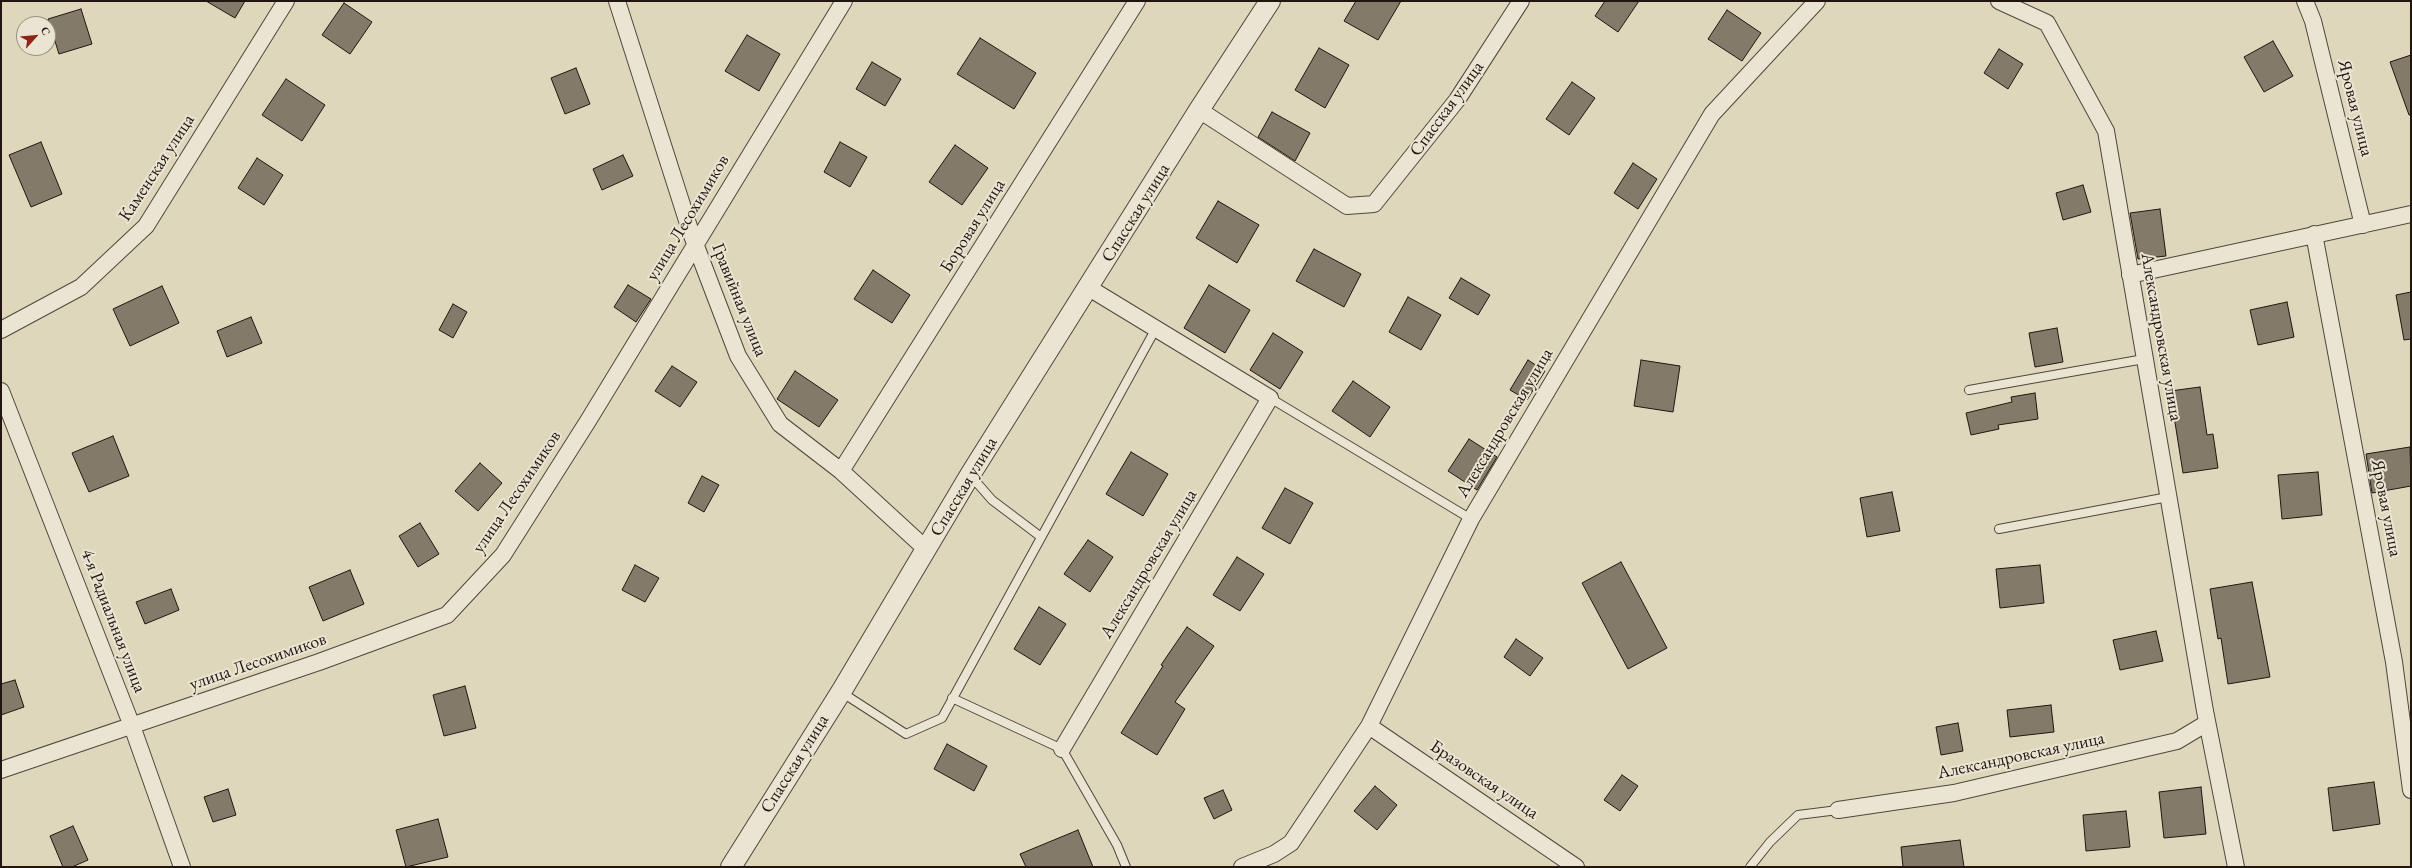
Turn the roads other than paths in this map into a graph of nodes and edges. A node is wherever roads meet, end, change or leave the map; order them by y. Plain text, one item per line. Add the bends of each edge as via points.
1 (286, 1) edge
2 (617, 1) edge
3 (844, 1) edge
4 (1270, 1) edge
5 (1521, 1) edge
6 (1817, 1) edge
7 (2000, 1) edge
8 (2305, 1) edge
9 (1138, 4) edge
10 (1199, 110) junction
11 (2411, 214) edge
12 (2363, 225) junction
13 (2314, 234) junction
14 (695, 244) junction
15 (2130, 275) junction
16 (1089, 288) junction
17 (1, 330) edge
18 (1155, 330) junction
19 (2144, 359) junction
20 (1969, 390) dead end
21 (1, 391) edge
22 (1270, 398) junction
23 (841, 471) junction
24 (970, 475) junction
25 (2168, 497) junction
26 (1471, 518) junction
27 (1998, 530) dead end
28 (1041, 537) junction
29 (926, 549) junction
30 (841, 692) junction
31 (952, 698) junction
32 (2207, 723) junction
33 (132, 726) junction
34 (1369, 726) junction
35 (1062, 749) junction
36 (1, 770) edge
37 (2411, 790) edge
38 (1838, 810) joint
39 (182, 867) edge
40 (731, 867) edge
41 (1126, 867) edge
42 (1242, 867) edge
43 (1576, 867) edge
44 (1750, 867) edge
45 (2236, 867) edge

1 - 17 street, Каменская улица via 146,226 81,287
2 - 14 street, Гравийная улица
3 - 14 street, улица Лесохимиков
4 - 10 street, Спасская улица
5 - 10 street, Спасская улица via 1457,100 1374,204 1347,206
6 - 26 street, Александровская улица via 1712,114
7 - 15 street, Александровская улица via 2047,23 2106,130
8 - 12 street, Яровая улица via 2313,21
9 - 23 street, Боровая улица
10 - 16 street, Спасская улица
11 - 12 street
12 - 13 street
13 - 15 street
13 - 37 street, Яровая улица via 2394,662
14 - 23 street, Гравийная улица via 738,356 780,424
14 - 33 street, улица Лесохимиков via 503,555 447,615 320,662
15 - 19 street, Александровская улица
16 - 18 street
16 - 24 street, Спасская улица
18 - 22 street
18 - 28 lane
19 - 20 lane
19 - 25 street, Александровская улица
21 - 33 street, 4-я Радиальная улица
22 - 26 lane
22 - 35 street, Александровская улица
23 - 29 street, Гравийная улица
24 - 28 lane via 992,500
24 - 29 street, Спасская улица
25 - 27 lane
25 - 32 street, Александровская улица
26 - 34 street, Александровская улица
28 - 31 lane
29 - 30 street, Спасская улица
30 - 31 lane via 906,734 942,718
30 - 40 street, Спасская улица
31 - 35 lane
32 - 38 street, Александровская улица via 2177,741 1954,793
32 - 45 street, Александровская улица
33 - 36 street, улица Лесохимиков
33 - 39 street, 4-я Радиальная улица
34 - 42 street, Александровская улица via 1291,843 1274,854
34 - 43 street, Бразовская улица
35 - 41 lane via 1117,845
38 - 44 lane via 1798,815 1770,842

